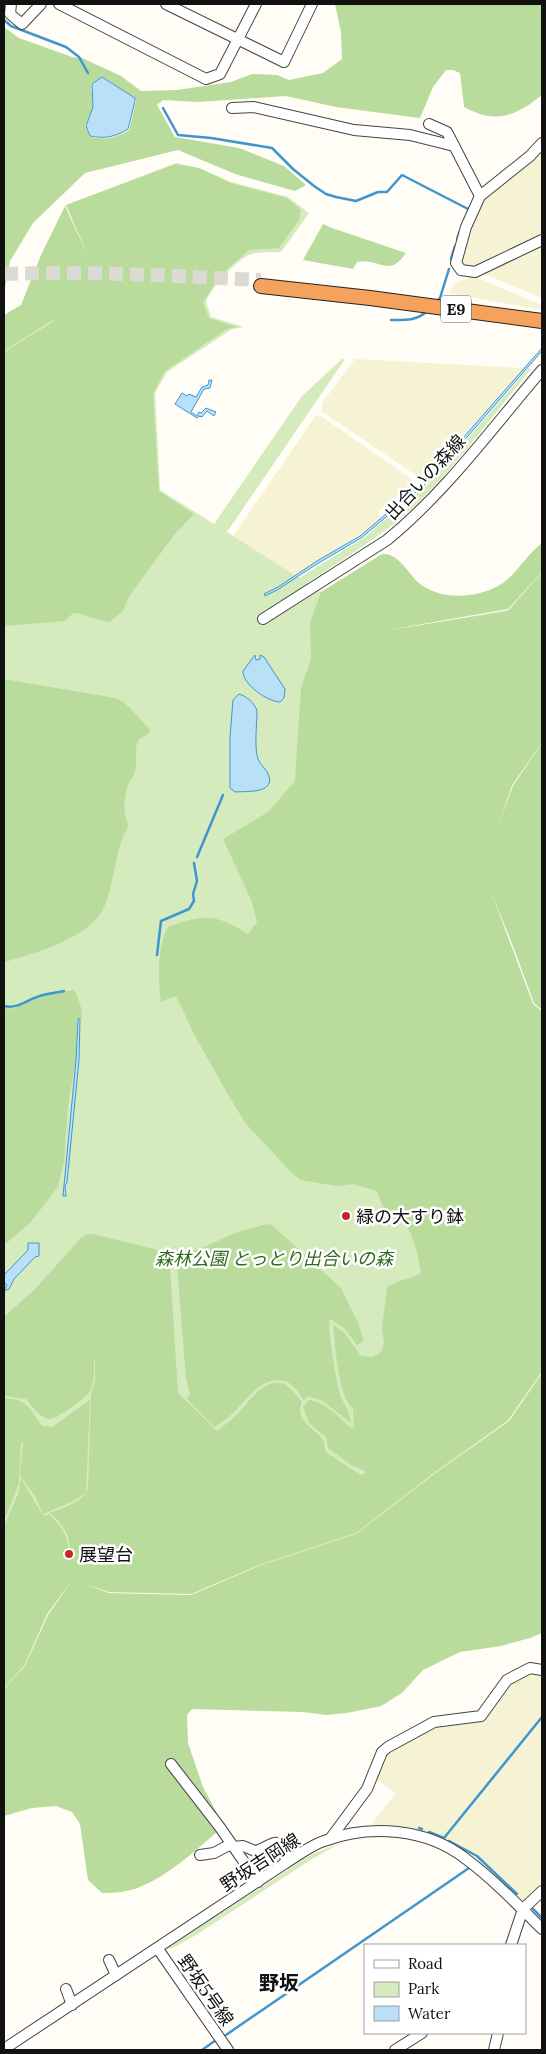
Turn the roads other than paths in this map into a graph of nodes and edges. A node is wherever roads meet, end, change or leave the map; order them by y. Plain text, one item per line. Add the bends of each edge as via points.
1 (11, 4) edge
2 (41, 4) edge
3 (59, 4) edge
4 (166, 4) edge
5 (256, 4) edge
6 (312, 4) edge
7 (238, 39) junction
8 (232, 108) dead end
9 (429, 124) dead end
10 (542, 142) edge
11 (454, 146) junction
12 (480, 196) junction
13 (542, 240) edge
14 (261, 283) tunnel mouth
15 (370, 295) junction
16 (542, 317) edge
17 (542, 321) edge
18 (542, 370) edge
19 (263, 619) dead end
20 (542, 1670) edge
21 (171, 1764) dead end
22 (330, 1839) junction
23 (233, 1846) junction
24 (200, 1856) dead end
25 (286, 1863) junction
26 (258, 1882) junction
27 (542, 1891) edge
28 (522, 1909) junction
29 (542, 1929) edge
30 (511, 1944) edge
31 (158, 1949) junction
32 (109, 1960) dead end
33 (116, 1975) junction
34 (66, 1989) dead end
35 (72, 2005) junction
36 (420, 2034) edge
37 (498, 2034) edge
38 (4, 2049) edge
39 (228, 2050) edge
40 (395, 2050) edge
41 (494, 2050) edge

1 - 2 street via 10,14 22,24
3 - 7 street via 206,79 220,74
4 - 7 street
5 - 7 street
6 - 7 street via 284,62
8 - 11 street via 254,106 354,130 410,135
9 - 11 street via 447,132
10 - 12 street via 530,156
11 - 12 street
12 - 13 street via 456,262 460,270 475,272
14 - 15 highway, E9
15 - 16 highway, E9
15 - 17 highway, E9
18 - 19 street, 出合いの森線 via 405,525 387,540
20 - 22 street via 530,1668 507,1680 481,1716 434,1722 388,1747 382,1752 367,1789
21 - 23 street
22 - 25 street, 野坂吉岡線
22 - 28 street, 野坂吉岡線 via 384,1831 426,1838 465,1858
23 - 24 street
23 - 25 street via 255,1851 280,1842 284,1845
23 - 26 street
25 - 26 street, 野坂吉岡線
26 - 31 street, 野坂吉岡線
27 - 28 street
28 - 29 street, 野坂吉岡線
28 - 30 street
31 - 33 street, 野坂吉岡線
31 - 39 street, 野坂5号線
32 - 33 street
33 - 35 street, 野坂吉岡線
34 - 35 street
35 - 38 street, 野坂吉岡線
36 - 40 street
37 - 41 street

